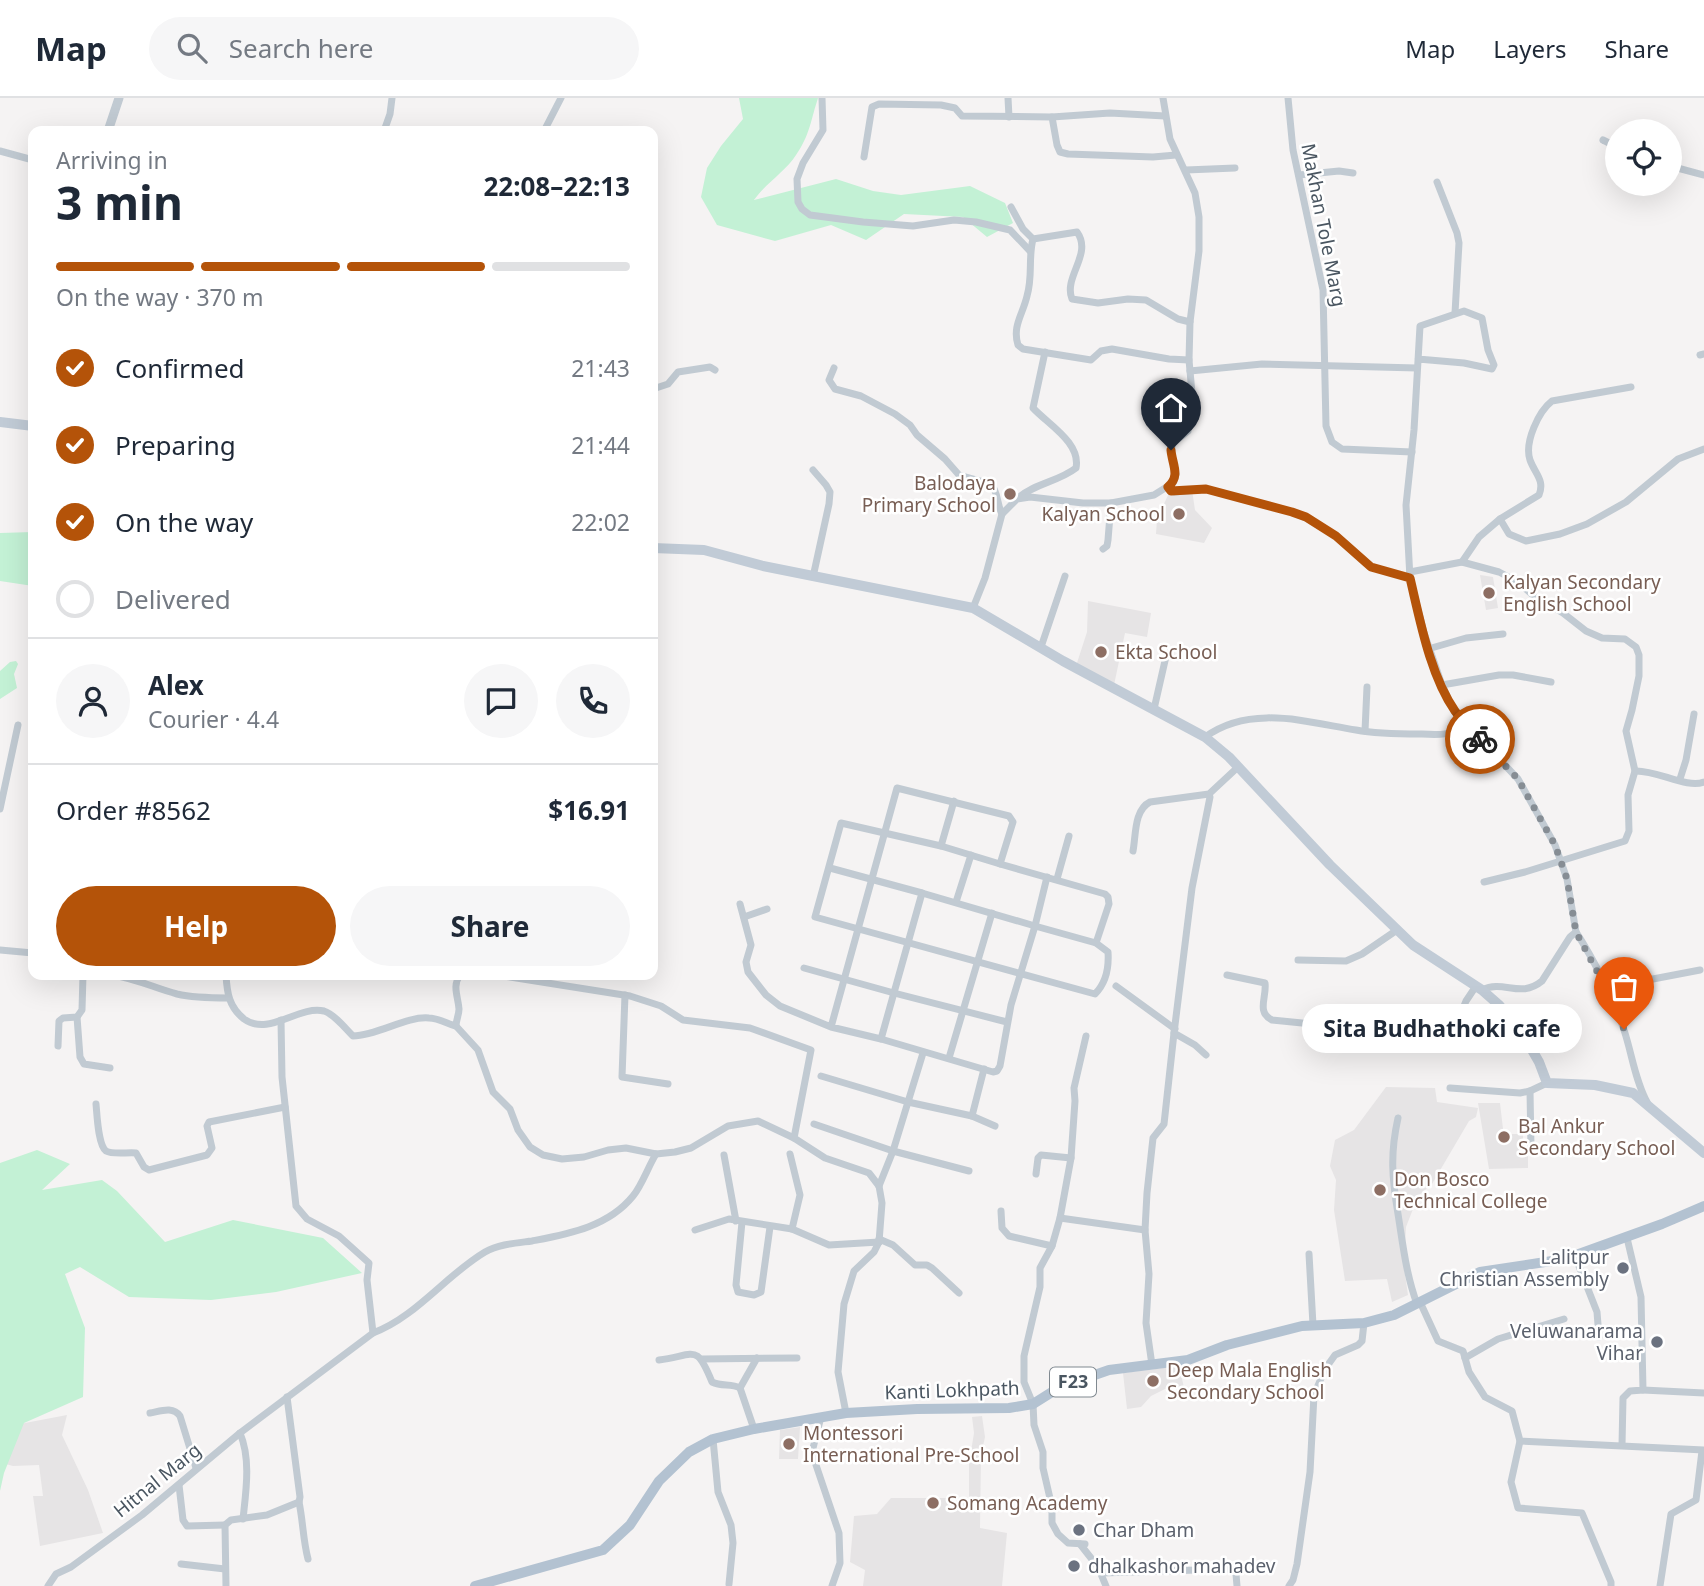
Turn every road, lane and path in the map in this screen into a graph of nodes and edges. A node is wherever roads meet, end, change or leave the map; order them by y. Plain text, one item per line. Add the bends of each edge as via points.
1 (119, 98) edge
2 (392, 98) edge
3 (561, 98) edge
4 (822, 98) edge
5 (1008, 98) edge
6 (1163, 98) edge
7 (1288, 98) edge
8 (1165, 116) junction
9 (1009, 117) junction
10 (1052, 117) junction
11 (110, 126) edge
12 (386, 126) edge
13 (547, 126) edge
14 (0, 151) edge
15 (1176, 155) junction
16 (864, 157) dead end
17 (28, 159) edge
18 (1235, 168) dead end
19 (1682, 169) edge
20 (1186, 170) junction
21 (1353, 173) dead end
22 (1299, 175) junction
23 (1704, 175) edge
24 (1437, 182) dead end
25 (1011, 207) dead end
26 (1033, 239) junction
27 (1030, 251) junction
28 (1455, 313) junction
29 (1190, 322) junction
30 (1045, 352) junction
31 (1189, 360) junction
32 (1417, 364) junction
33 (1325, 367) junction
34 (834, 368) dead end
35 (715, 370) dead end
36 (1190, 371) junction
37 (658, 387) edge
38 (1631, 387) dead end
39 (0, 422) edge
40 (28, 425) edge
41 (1704, 449) edge
42 (1412, 452) junction
43 (813, 470) dead end
44 (1168, 487) junction
45 (1017, 499) junction
46 (1111, 503) junction
47 (1002, 514) junction
48 (1500, 519) junction
49 (658, 548) edge
50 (1103, 549) dead end
51 (1462, 562) junction
52 (1410, 575) junction
53 (1065, 576) dead end
54 (813, 577) junction
55 (973, 608) junction
56 (1503, 634) dead end
57 (1041, 647) junction
58 (1428, 649) junction
59 (1167, 652) dead end
60 (1551, 682) dead end
61 (1442, 685) junction
62 (1367, 687) dead end
63 (1154, 709) junction
64 (1694, 714) dead end
65 (18, 725) dead end
66 (1466, 725) junction
67 (1365, 731) junction
68 (1205, 737) junction
69 (1238, 767) junction
70 (1634, 771) junction
71 (1680, 779) junction
72 (1704, 782) edge
73 (1209, 794) junction
74 (954, 801) junction
75 (0, 809) edge
76 (884, 832) junction
77 (1069, 836) dead end
78 (941, 846) junction
79 (1133, 851) dead end
80 (971, 855) junction
81 (1561, 860) junction
82 (1000, 864) junction
83 (830, 868) junction
84 (1047, 877) junction
85 (870, 880) junction
86 (1057, 880) junction
87 (1485, 882) dead end
88 (922, 893) junction
89 (956, 902) junction
90 (740, 904) dead end
91 (767, 909) dead end
92 (992, 914) junction
93 (744, 917) junction
94 (1035, 926) junction
95 (857, 928) junction
96 (1397, 930) junction
97 (1576, 932) junction
98 (908, 943) junction
99 (1096, 943) junction
100 (0, 950) edge
101 (28, 953) edge
102 (1298, 960) dead end
103 (976, 963) junction
104 (804, 968) dead end
105 (1700, 970) dead end
106 (1021, 974) junction
107 (1227, 975) dead end
108 (843, 979) junction
109 (83, 980) edge
110 (140, 980) edge
111 (226, 980) edge
112 (457, 980) edge
113 (529, 980) edge
114 (1116, 986) dead end
115 (1479, 988) junction
116 (1606, 988) junction
117 (894, 993) junction
118 (625, 995) junction
119 (228, 998) junction
120 (962, 1009) junction
121 (77, 1017) junction
122 (281, 1020) junction
123 (1007, 1021) junction
124 (456, 1026) junction
125 (831, 1027) junction
126 (1175, 1031) junction
127 (1086, 1036) dead end
128 (881, 1039) junction
129 (58, 1046) dead end
130 (923, 1053) junction
131 (1206, 1055) dead end
132 (949, 1058) junction
133 (110, 1068) dead end
134 (984, 1069) junction
135 (821, 1076) dead end
136 (1547, 1083) junction
137 (668, 1084) dead end
138 (1450, 1088) dead end
139 (1530, 1091) junction
140 (908, 1102) junction
141 (96, 1104) dead end
142 (285, 1107) junction
143 (1650, 1109) junction
144 (972, 1116) junction
145 (1398, 1118) dead end
146 (814, 1124) dead end
147 (995, 1126) dead end
148 (794, 1138) junction
149 (1531, 1147) dead end
150 (892, 1151) junction
151 (1704, 1153) edge
152 (656, 1154) junction
153 (790, 1154) dead end
154 (724, 1155) dead end
155 (1071, 1158) junction
156 (969, 1171) dead end
157 (1036, 1174) dead end
158 (879, 1186) junction
159 (1704, 1206) edge
160 (1001, 1211) dead end
161 (1060, 1218) junction
162 (739, 1222) junction
163 (770, 1227) junction
164 (792, 1229) junction
165 (695, 1230) dead end
166 (1145, 1230) junction
167 (1627, 1238) junction
168 (879, 1240) junction
169 (1052, 1246) junction
170 (1309, 1254) dead end
171 (1575, 1255) junction
172 (959, 1293) dead end
173 (1418, 1303) junction
174 (1564, 1319) dead end
175 (1364, 1322) junction
176 (1313, 1325) junction
177 (373, 1333) junction
178 (1599, 1337) dead end
179 (757, 1358) junction
180 (797, 1358) dead end
181 (1465, 1358) junction
182 (702, 1359) junction
183 (659, 1360) dead end
184 (1152, 1365) junction
185 (740, 1388) junction
186 (1643, 1390) junction
187 (1704, 1393) edge
188 (287, 1397) junction
189 (1033, 1404) junction
190 (150, 1413) dead end
191 (846, 1413) junction
192 (821, 1416) junction
193 (754, 1429) junction
194 (240, 1433) junction
195 (713, 1439) junction
196 (1520, 1441) junction
197 (1622, 1446) junction
198 (1703, 1451) edge
199 (196, 1468) junction
200 (179, 1485) junction
201 (299, 1502) junction
202 (243, 1519) junction
203 (225, 1525) junction
204 (308, 1559) dead end
205 (181, 1564) dead end
206 (225, 1569) junction
207 (1101, 1573) junction
208 (729, 1584) dead end
209 (48, 1586) edge
210 (226, 1586) edge
211 (475, 1586) edge
212 (832, 1586) edge
213 (1106, 1586) edge
214 (1237, 1586) edge
215 (1289, 1586) edge
216 (1611, 1586) edge
217 (1660, 1586) edge

1 - 11 street
2 - 12 street
3 - 13 street
4 - 27 street via 823,130 797,179 798,202 810,215 913,226 976,222 1010,230
5 - 9 street
6 - 8 street
7 - 22 street, Makhan Tole Marg
8 - 10 street
8 - 15 street
9 - 10 street
9 - 16 street via 962,116 955,108 941,105 879,104 872,107
10 - 15 street via 1060,152
14 - 17 street
15 - 20 street
18 - 20 street
19 - 23 street
20 - 29 street via 1199,217
21 - 22 street
22 - 33 street, Makhan Tole Marg via 1323,285
24 - 28 street via 1459,243
25 - 26 street
26 - 27 street
26 - 29 street via 1070,231 1080,236 1082,251 1070,288 1072,299 1098,303 1146,300
27 - 30 street via 1031,275 1016,340 1023,349
28 - 32 street via 1420,326
28 - 32 street via 1464,311 1482,318 1492,369 1464,363
29 - 31 street
30 - 31 street via 1091,360 1112,349
30 - 45 street via 1033,408 1077,453 1076,468
31 - 36 street
32 - 33 street
32 - 42 street
33 - 36 street via 1262,364
33 - 42 street, Makhan Tole Marg via 1326,426 1332,442 1354,451
34 - 47 street via 830,380 835,388 895,414 959,474 991,484
35 - 37 street via 678,372
36 - 44 street via 1191,423 1173,443 1176,474
38 - 48 street via 1552,401 1545,407 1528,452 1542,489 1535,499
39 - 40 main road
41 - 48 street via 1678,459 1617,507 1560,534 1526,541 1509,534
42 - 52 street via 1406,505
43 - 54 street via 830,492 830,505
44 - 46 street via 1154,495
44 - 52 street via 1174,492 1206,489 1306,517 1371,567
45 - 46 street
45 - 47 street
46 - 50 street
47 - 55 street
48 - 51 street via 1479,537
49 - 54 main road via 704,550
51 - 52 street
51 - 70 street via 1518,582 1594,635 1625,639 1636,647 1639,676 1626,731
52 - 58 street
53 - 57 street
54 - 55 main road
55 - 57 main road
56 - 58 street
57 - 63 main road
58 - 61 street
59 - 63 street
60 - 61 street via 1499,675
61 - 66 street
62 - 67 street
63 - 68 main road
64 - 71 street
65 - 75 street
66 - 67 street via 1445,735
66 - 81 street via 1518,779
67 - 68 street via 1303,720 1255,718 1232,722
68 - 69 main road
69 - 73 street
69 - 96 main road
70 - 71 street
70 - 81 street via 1625,841
71 - 72 street via 1693,785
73 - 79 street via 1143,805
73 - 126 street
74 - 76 street via 897,788
74 - 78 street
74 - 82 street via 1011,818
76 - 78 street
76 - 83 street via 841,823
76 - 85 street
77 - 86 street
78 - 80 street
80 - 82 street
80 - 89 street
81 - 87 street
81 - 97 street
82 - 84 street
83 - 85 street
83 - 95 street via 815,917
84 - 86 street
84 - 94 street
85 - 88 street
85 - 95 street
86 - 99 street via 1108,897
88 - 89 street
88 - 98 street
89 - 92 street
90 - 93 street
91 - 93 street
92 - 94 street
92 - 103 street
93 - 125 street via 751,945 746,966 755,981 780,1006
94 - 99 street
94 - 106 street
95 - 98 street
95 - 108 street
96 - 102 street via 1346,961
96 - 115 main road
97 - 115 street via 1535,986 1522,990
97 - 116 street
98 - 103 street
98 - 117 street
99 - 106 street via 1109,957 1106,975 1095,994
100 - 101 street
103 - 106 street
103 - 120 street
104 - 108 street
105 - 116 street
106 - 123 street
107 - 115 street via 1265,983 1262,1011 1272,1020 1442,1037 1452,1032 1466,1001
108 - 117 street
108 - 125 street
109 - 121 street via 82,1010
110 - 119 street via 175,993
111 - 119 street
112 - 124 street
113 - 118 street
114 - 126 street
115 - 136 main road via 1524,1036
116 - 143 street
117 - 120 street
117 - 128 street
118 - 137 street via 622,1077
118 - 148 street via 661,1006 683,1020 750,1028 811,1050
119 - 122 street via 249,1022 259,1025
120 - 123 street
120 - 132 street
121 - 129 street via 59,1021
121 - 133 street via 84,1064
122 - 124 street via 314,1010 327,1012 354,1036 429,1017
122 - 142 street
123 - 134 street via 1000,1066 997,1071
124 - 152 street via 478,1050 493,1092 510,1109 530,1147 562,1158 626,1148
125 - 128 street
126 - 131 street
126 - 166 street via 1164,1124 1153,1138 1150,1157
127 - 155 street via 1074,1088
128 - 130 street
130 - 132 street
130 - 140 street
132 - 134 street
134 - 144 street
135 - 140 street
136 - 139 street
136 - 143 main road via 1595,1085 1633,1093
138 - 139 street
139 - 149 street
140 - 144 street
140 - 150 street
141 - 142 street via 104,1149 136,1153 149,1170 207,1155 212,1148 209,1122
142 - 177 street via 296,1206 369,1263 366,1280
143 - 151 main road
144 - 147 street
145 - 173 street via 1392,1180 1407,1278
146 - 150 street
148 - 152 street via 758,1121 727,1126 691,1148
148 - 158 street via 825,1158 869,1173
150 - 156 street
150 - 158 street
152 - 177 street, Hitnal Marg via 634,1196 609,1216 572,1233 487,1251 406,1314
153 - 164 street via 800,1195
154 - 162 street
155 - 157 street via 1041,1155
155 - 161 street
158 - 168 street
159 - 167 main road, Kanti Lokhpath / F23
160 - 169 street via 1002,1228 1009,1236
161 - 166 street
161 - 169 street
162 - 163 street
162 - 163 street via 736,1289 746,1294 761,1292
162 - 165 street via 729,1219
163 - 164 street
164 - 168 street via 829,1245
166 - 184 street via 1149,1274 1146,1324
167 - 171 main road, Kanti Lokhpath / F23
167 - 186 street via 1641,1297
168 - 172 street via 915,1265 932,1268
168 - 191 street via 866,1262 854,1271 844,1304 838,1372
169 - 189 street via 1040,1268 1024,1356 1024,1382
170 - 176 street
171 - 173 main road, Kanti Lokhpath / F23 via 1480,1272
171 - 178 street via 1597,1312
173 - 175 main road, Kanti Lokhpath / F23
173 - 181 street via 1438,1342 1463,1351
174 - 181 street via 1498,1339
175 - 176 main road, Kanti Lokhpath / F23
175 - 215 street via 1362,1341 1335,1355 1314,1395 1310,1472 1297,1564
176 - 184 main road, Kanti Lokhpath / F23 via 1276,1331 1188,1360
177 - 188 street, Hitnal Marg
179 - 180 street
179 - 182 street
179 - 185 street
181 - 196 street via 1485,1397 1512,1411
182 - 183 street via 691,1353
182 - 185 street via 712,1382
184 - 189 main road, Kanti Lokhpath / F23 via 1088,1376
185 - 193 street
186 - 187 street
186 - 197 street via 1630,1391 1623,1398
188 - 194 street, Hitnal Marg
188 - 201 street
189 - 191 main road, Kanti Lokhpath / F23
189 - 207 street via 1052,1523 1068,1543 1083,1544
190 - 199 street via 176,1411
191 - 192 main road, Kanti Lokhpath / F23
192 - 193 main road, Kanti Lokhpath / F23
192 - 212 street via 813,1448 839,1533 839,1563
193 - 195 main road, Kanti Lokhpath / F23
194 - 199 street, Hitnal Marg
194 - 202 street via 246,1469
195 - 208 street via 718,1492 733,1543
195 - 211 main road, Kanti Lokhpath / F23 via 689,1452 659,1481 630,1525 603,1550
196 - 197 street
196 - 216 street via 1511,1482 1518,1507 1582,1513
197 - 198 street
198 - 217 street via 1696,1500 1671,1514
199 - 200 street, Hitnal Marg
200 - 203 street via 187,1526
200 - 209 street, Hitnal Marg via 56,1574
201 - 202 street
201 - 204 street
202 - 203 street
203 - 206 street
205 - 206 street
206 - 210 street
207 - 213 street
207 - 214 street via 1229,1569 1236,1574

